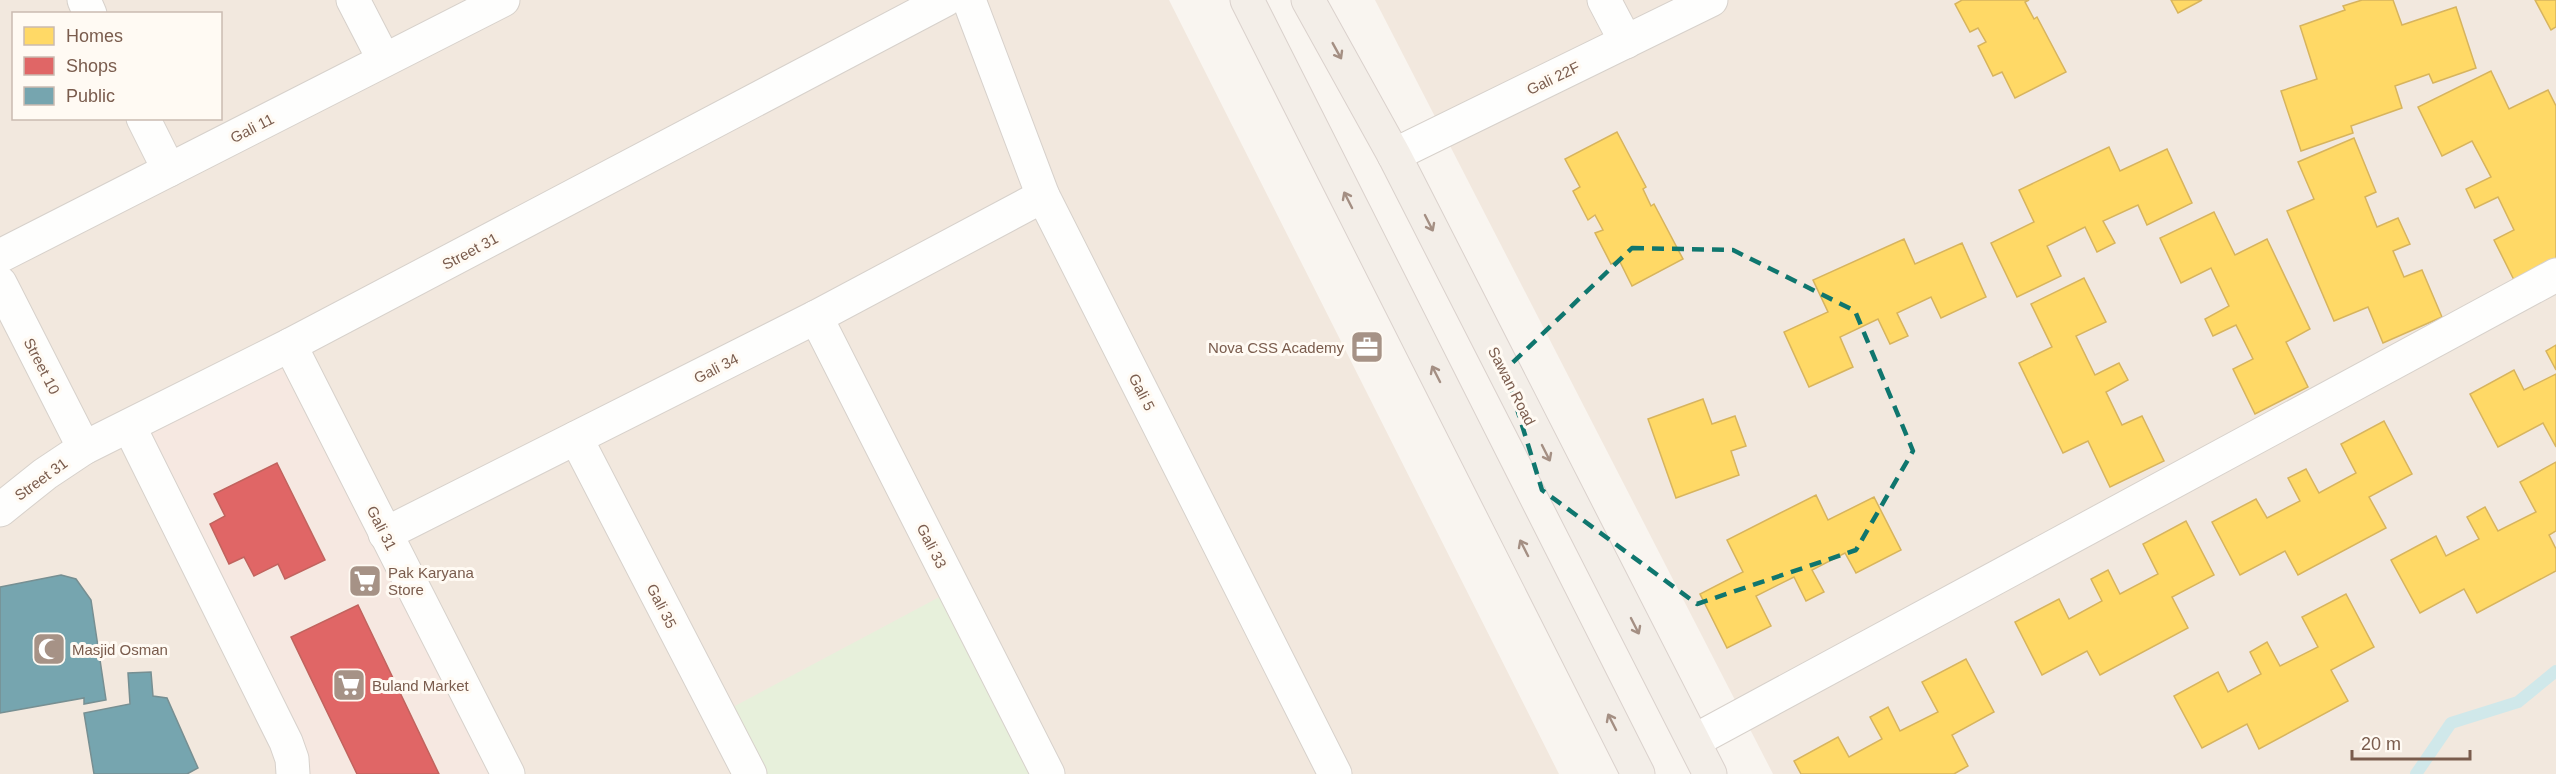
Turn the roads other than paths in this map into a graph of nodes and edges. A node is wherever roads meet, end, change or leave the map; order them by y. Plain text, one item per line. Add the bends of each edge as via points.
1 (353, 0) edge
2 (503, 0) edge
3 (945, 0) edge
4 (969, 0) edge
5 (1247, 0) edge
6 (1308, 0) edge
7 (1604, 0) edge
8 (1711, 0) edge
9 (1626, 42) junction
10 (384, 60) junction
11 (144, 120) edge
12 (1395, 155) junction
13 (169, 170) junction
14 (1043, 196) junction
15 (0, 256) edge
16 (2556, 275) edge
17 (0, 283) edge
18 (816, 317) junction
19 (290, 345) junction
20 (129, 426) junction
21 (576, 438) junction
22 (84, 448) junction
23 (0, 510) edge
24 (385, 534) junction
25 (1694, 741) junction
26 (293, 774) edge
27 (508, 774) edge
28 (750, 774) edge
29 (1048, 774) edge
30 (1335, 774) edge
31 (1638, 774) edge
32 (1710, 774) edge

1 - 10 street
2 - 10 street, Gali 11
3 - 19 street, Street 31
4 - 14 street, Gali 5
31 -> 5 main road
6 -> 12 main road, Sawan Road
7 - 9 street
8 - 9 street, Gali 22F
9 - 12 street, Gali 22F
10 - 13 street, Gali 11
11 - 13 street
12 -> 25 main road, Sawan Road
13 - 15 street, Gali 11
14 - 18 street, Gali 34
14 - 30 street, Gali 5
16 - 25 street
17 - 22 street, Street 10
18 - 21 street, Gali 34
18 - 29 street, Gali 33
19 - 20 street, Street 31
19 - 24 street, Gali 31
20 - 22 street, Street 31
20 - 26 street via 286,742
21 - 24 street, Gali 34
21 - 28 street, Gali 35
22 - 23 street, Street 31
24 - 27 street, Gali 31
25 - 32 main road, Sawan Road

